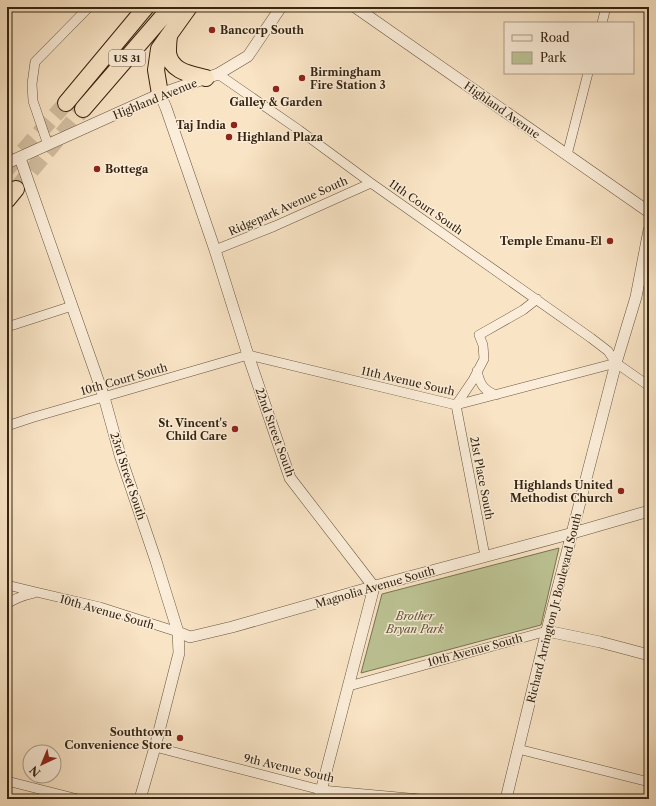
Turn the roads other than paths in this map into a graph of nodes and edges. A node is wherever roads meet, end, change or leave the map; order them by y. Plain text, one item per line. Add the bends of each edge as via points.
1 (89, 7) edge
2 (146, 7) edge
3 (171, 7) edge
4 (189, 7) edge
5 (355, 7) edge
6 (606, 7) edge
7 (281, 8) edge
8 (602, 22) edge
9 (169, 35) junction
10 (588, 74) edge
11 (212, 76) junction
12 (160, 94) junction
13 (66, 103) tunnel mouth
14 (83, 109) tunnel mouth
15 (48, 145) junction
16 (567, 155) junction
17 (20, 158) junction
18 (7, 163) edge
19 (371, 183) junction
20 (649, 212) edge
21 (649, 230) edge
22 (215, 250) junction
23 (537, 299) junction
24 (72, 306) junction
25 (7, 327) edge
26 (248, 355) junction
27 (616, 363) junction
28 (477, 371) junction
29 (649, 386) edge
30 (496, 394) junction
31 (104, 397) junction
32 (456, 405) junction
33 (7, 426) edge
34 (649, 511) edge
35 (573, 533) junction
36 (485, 556) junction
37 (7, 584) edge
38 (374, 587) junction
39 (36, 592) junction
40 (7, 604) edge
41 (547, 631) junction
42 (178, 632) junction
43 (649, 655) edge
44 (349, 686) junction
45 (155, 747) junction
46 (518, 749) junction
47 (7, 781) edge
48 (649, 782) edge
49 (320, 795) edge
50 (78, 799) edge
51 (140, 799) edge
52 (420, 799) edge
53 (506, 799) edge

1 - 15 street via 35,62 33,101
2 - 13 highway, US 31
3 - 14 highway, US 31
4 - 9 highway
5 - 16 street, Highland Avenue
6 - 8 street
7 - 11 street, Highland Avenue via 248,56
9 - 11 highway via 168,55 175,67 183,72
9 - 12 highway via 159,49 156,70
10 - 16 street
11 - 12 street, Highland Avenue
11 - 19 street, 11th Court South via 299,130
12 - 15 street, Highland Avenue
12 - 22 street, 22nd Street South
15 - 17 street, Highland Avenue
16 - 20 street, Highland Avenue
17 - 18 street, Highland Avenue
17 - 24 street, 23rd Street South
19 - 22 street, Ridgepark Avenue South
19 - 23 street, 11th Court South
21 - 27 street, Richard Arrington Jr Boulevard South via 636,297
22 - 26 street, 22nd Street South
23 - 27 street, 11th Court South via 608,351
23 - 28 street via 479,335 484,359
24 - 25 street
24 - 31 street, 23rd Street South
26 - 31 street, 10th Court South
26 - 32 street, 11th Avenue South
26 - 38 street, 22nd Street South via 290,478
27 - 29 street
27 - 30 street, 11th Avenue South
27 - 35 street, Richard Arrington Jr Boulevard South
28 - 30 street via 482,385 488,392
28 - 32 street
30 - 32 street, 11th Avenue South
31 - 33 street, 10th Court South
31 - 42 street, 23rd Street South via 120,455
32 - 36 street, 21st Place South
34 - 35 street, Magnolia Avenue South
35 - 36 street, Magnolia Avenue South
35 - 41 street, Richard Arrington Jr Boulevard South
36 - 38 street, Magnolia Avenue South
37 - 39 street, 10th Avenue South
38 - 42 street, Magnolia Avenue South via 190,637
38 - 44 street
39 - 40 street
39 - 42 street, 10th Avenue South via 100,607
41 - 43 street, 10th Avenue South
41 - 44 street, 10th Avenue South
41 - 46 street, Richard Arrington Jr Boulevard South
42 - 45 street, 23rd Street South via 179,653
44 - 49 street
45 - 49 street, 9th Avenue South
45 - 51 street, 23rd Street South
46 - 48 street
46 - 53 street, Richard Arrington Jr Boulevard South
47 - 50 street
49 - 52 street, 9th Avenue South

